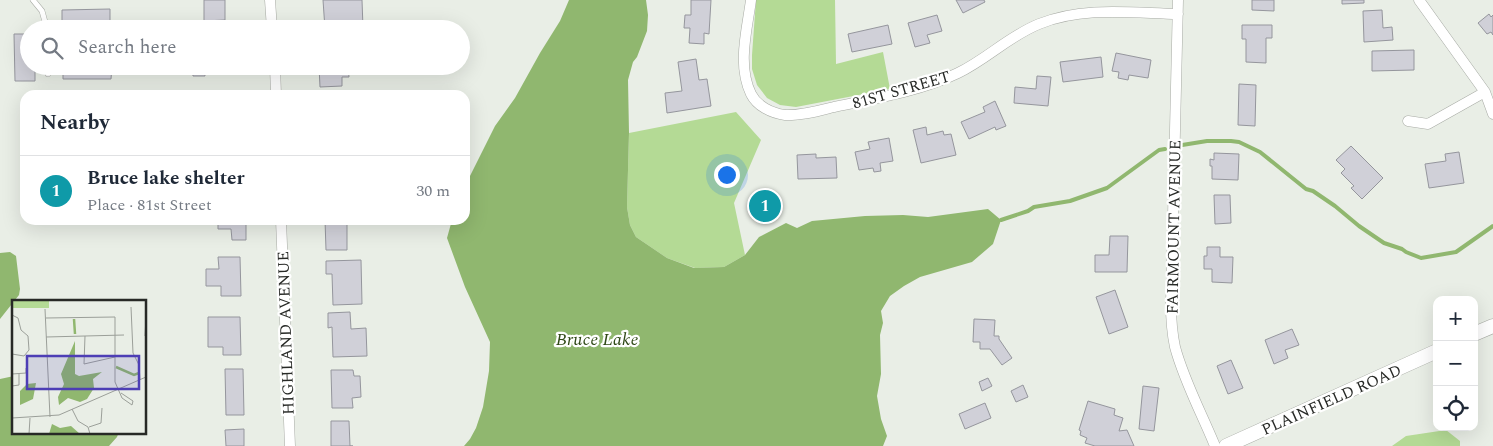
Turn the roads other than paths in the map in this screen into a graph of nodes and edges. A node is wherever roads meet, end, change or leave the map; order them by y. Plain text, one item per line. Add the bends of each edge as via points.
1 (33, 0) edge
2 (270, 0) edge
3 (750, 0) edge
4 (1178, 0) edge
5 (1419, 0) edge
6 (1178, 14) junction
7 (44, 20) edge
8 (271, 20) edge
9 (275, 75) edge
10 (276, 90) edge
11 (1485, 92) junction
12 (1493, 114) edge
13 (1408, 121) dead end
14 (281, 225) edge
15 (1493, 326) edge
16 (1478, 332) edge
17 (1433, 353) edge
18 (290, 446) edge
19 (1216, 446) edge
20 (1226, 446) edge

1 - 7 lane
2 - 8 street
3 - 6 street, 81ST STREET via 744,71 756,102 784,114 803,114 876,99 929,84 958,73 1018,34 1057,18 1094,12
4 - 6 street, FAIRMOUNT AVENUE
5 - 11 street
6 - 19 street, FAIRMOUNT AVENUE via 1172,329 1184,373
9 - 10 street
11 - 12 street
11 - 13 street via 1428,124
14 - 18 street, HIGHLAND AVENUE
15 - 16 main road
17 - 20 main road, PLAINFIELD ROAD

